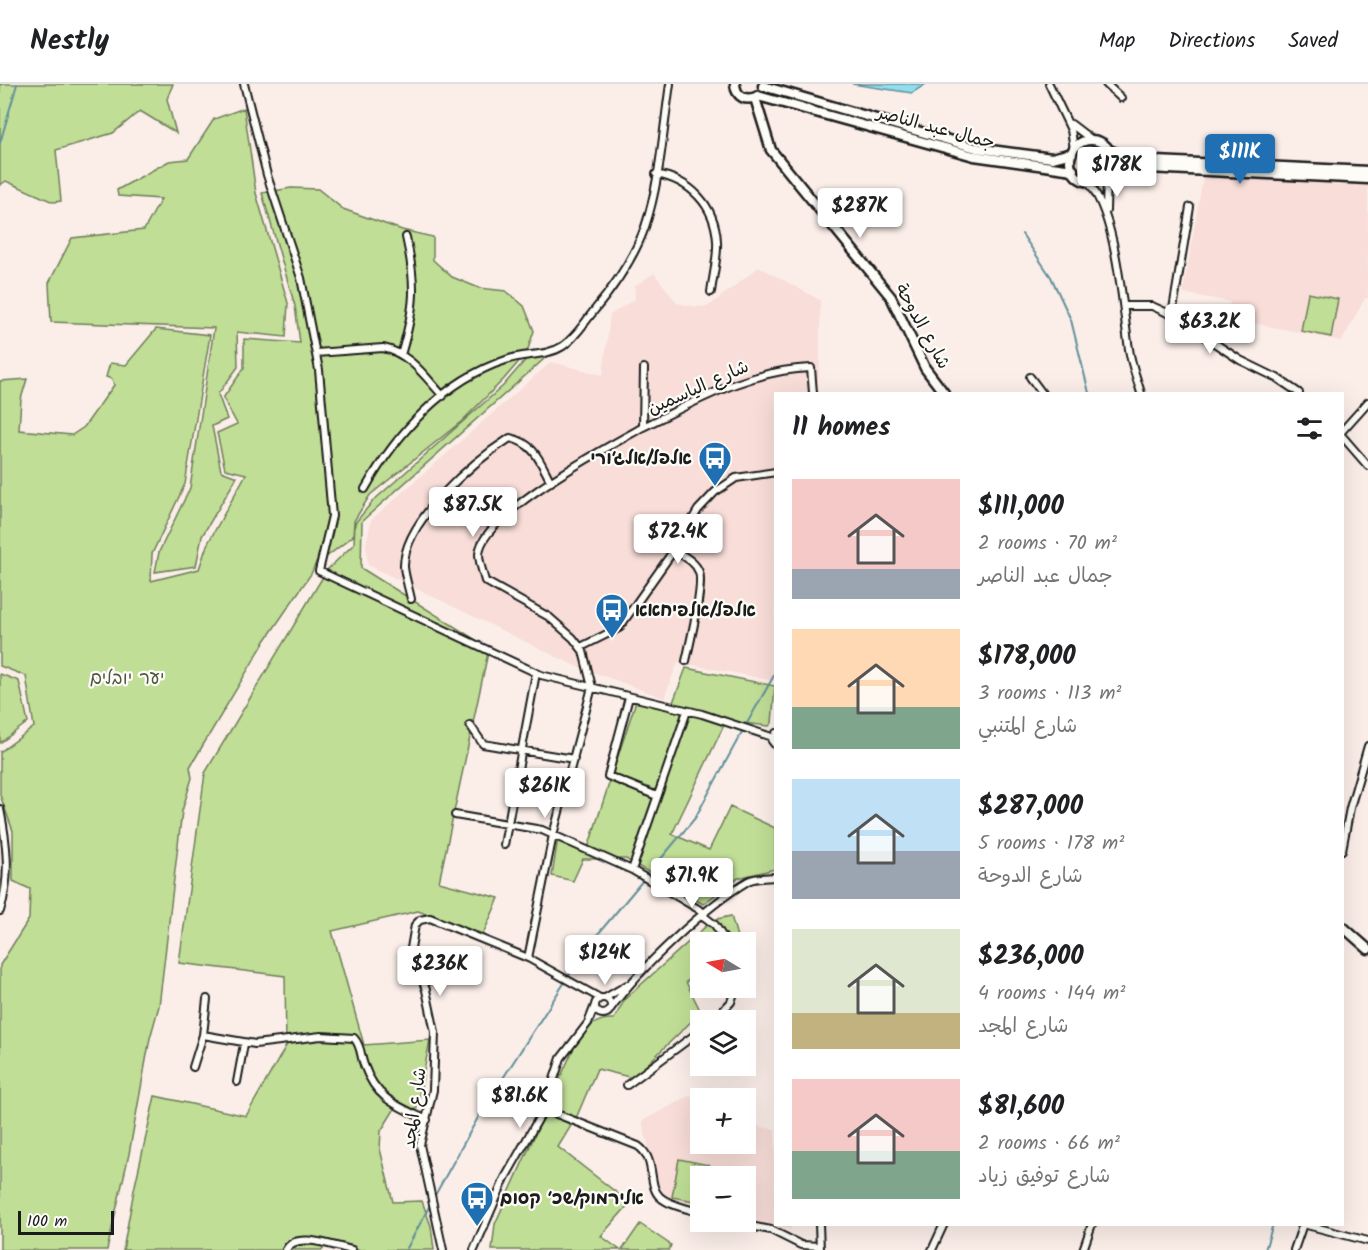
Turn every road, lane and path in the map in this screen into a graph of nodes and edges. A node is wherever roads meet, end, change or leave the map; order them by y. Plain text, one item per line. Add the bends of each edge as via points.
1 (244, 84) edge
2 (670, 84) edge
3 (726, 84) edge
4 (1049, 84) edge
5 (1107, 84) edge
6 (763, 85) edge
7 (735, 86) edge
8 (756, 97) junction
9 (1121, 98) dead end
10 (1065, 116) junction
11 (1092, 140) junction
12 (1109, 150) junction
13 (1073, 151) junction
14 (1073, 170) junction
15 (1368, 171) edge
16 (1108, 173) junction
17 (657, 174) junction
18 (1368, 179) edge
19 (1088, 181) junction
20 (1190, 207) dead end
21 (1106, 220) junction
22 (406, 237) dead end
23 (711, 292) dead end
24 (1125, 306) junction
25 (1172, 315) junction
26 (316, 353) junction
27 (401, 355) junction
28 (644, 368) dead end
29 (1030, 377) dead end
30 (813, 392) edge
31 (943, 392) edge
32 (1041, 392) edge
33 (1142, 392) edge
34 (1298, 392) edge
35 (443, 396) junction
36 (1368, 402) edge
37 (643, 428) junction
38 (1344, 429) edge
39 (1344, 438) edge
40 (1368, 466) edge
41 (774, 472) edge
42 (551, 482) junction
43 (365, 489) dead end
44 (674, 550) junction
45 (411, 599) dead end
46 (581, 647) junction
47 (686, 661) dead end
48 (536, 673) junction
49 (592, 687) junction
50 (629, 697) junction
51 (687, 711) junction
52 (470, 725) dead end
53 (774, 735) edge
54 (1368, 746) edge
55 (522, 751) junction
56 (574, 759) junction
57 (657, 796) junction
58 (0, 809) edge
59 (455, 815) dead end
60 (507, 824) junction
61 (2, 828) edge
62 (554, 835) junction
63 (1344, 840) edge
64 (504, 845) dead end
65 (632, 870) junction
66 (774, 877) edge
67 (0, 911) edge
68 (704, 914) junction
69 (1344, 928) edge
70 (719, 932) edge
71 (1368, 949) edge
72 (528, 958) junction
73 (630, 983) junction
74 (602, 998) junction
75 (732, 998) edge
76 (207, 999) dead end
77 (595, 1005) junction
78 (611, 1008) junction
79 (723, 1010) edge
80 (605, 1014) junction
81 (588, 1023) junction
82 (203, 1035) junction
83 (690, 1039) edge
84 (244, 1044) junction
85 (193, 1067) dead end
86 (237, 1082) dead end
87 (627, 1085) dead end
88 (544, 1109) junction
89 (427, 1120) junction
90 (690, 1209) edge
91 (819, 1226) edge
92 (943, 1226) edge
93 (1091, 1226) edge
94 (1302, 1226) edge
95 (1311, 1226) edge
96 (756, 1227) edge
97 (1368, 1241) edge
98 (820, 1248) edge
99 (286, 1250) edge
100 (352, 1250) edge
101 (443, 1250) edge
102 (474, 1250) edge
103 (932, 1250) edge
104 (1083, 1250) edge
105 (1294, 1250) edge

1 - 26 street via 267,175 301,278
2 - 17 street
3 - 7 street
4 - 10 street
5 - 9 street
6 - 8 street
6 - 13 street, جمال عبد الناصر via 976,148 1052,158
7 - 8 street, جمال عبد الناصر via 742,98
8 - 14 street, جمال عبد الناصر via 974,156
8 - 31 street, شارع الدوحة via 771,150 891,297 925,368
10 - 11 street
10 - 13 street
11 - 12 street
11 - 13 street via 1079,144
12 - 15 street via 1135,160
12 - 16 street via 1112,162
13 - 14 street
14 - 19 street
16 - 18 street via 1128,167
16 - 19 street
16 - 21 street
17 - 23 street via 687,184 700,196 713,219 717,242
17 - 35 street via 645,229 624,270 573,338 550,352 520,356 484,369
19 - 21 street
20 - 25 street
21 - 24 street
22 - 27 street via 415,285
24 - 25 street via 1152,306
24 - 33 street via 1129,350
25 - 34 street
26 - 27 street via 383,348
26 - 48 street via 332,516 319,571
27 - 35 street
28 - 37 street, شارع الياسمين
29 - 32 street
30 - 37 street, شارع الياسمين via 811,368 782,369 731,385
35 - 43 street via 403,434
36 - 38 street
37 - 42 street, شارع الياسمين
39 - 40 street
41 - 44 street via 736,478 714,492
42 - 45 street via 531,446 521,440 510,438 491,450 412,532 404,566
42 - 46 street, شارع الياسمين via 510,511 492,529 479,553 485,581 549,617
44 - 46 street via 619,628
44 - 47 street via 693,562 700,573
46 - 49 street
48 - 49 street
48 - 55 street
49 - 50 street
49 - 56 street
50 - 51 street
50 - 57 street via 608,776
51 - 53 street
51 - 57 street
52 - 55 street via 483,744
54 - 63 street
55 - 56 street
55 - 60 street
56 - 62 street
57 - 65 street
58 - 61 street
59 - 60 street
60 - 62 street
60 - 64 street
61 - 67 street via 7,875
62 - 65 street
62 - 72 street
65 - 68 street
66 - 68 street via 750,880
68 - 70 street
68 - 73 street
69 - 71 street
72 - 74 street, شارع المجد
72 - 89 street, شارع المجد via 430,918 415,925 411,948 435,1032 433,1090
73 - 74 street
73 - 78 street
74 - 77 street
74 - 78 street via 609,1000
75 - 79 street
76 - 82 street
77 - 80 street via 597,1012
77 - 81 street
78 - 80 street
80 - 81 street
81 - 88 street via 561,1058
82 - 84 street
82 - 85 street
83 - 87 street
84 - 86 street
84 - 89 street via 321,1036 354,1038 379,1094
88 - 90 street via 638,1146 647,1156 658,1194
88 - 102 street via 505,1178
89 - 101 street, شارع المجد via 420,1145
91 - 98 street
92 - 103 street
93 - 104 street
94 - 105 street
95 - 97 street
96 - 98 street via 801,1245
99 - 100 street via 292,1242 304,1240

